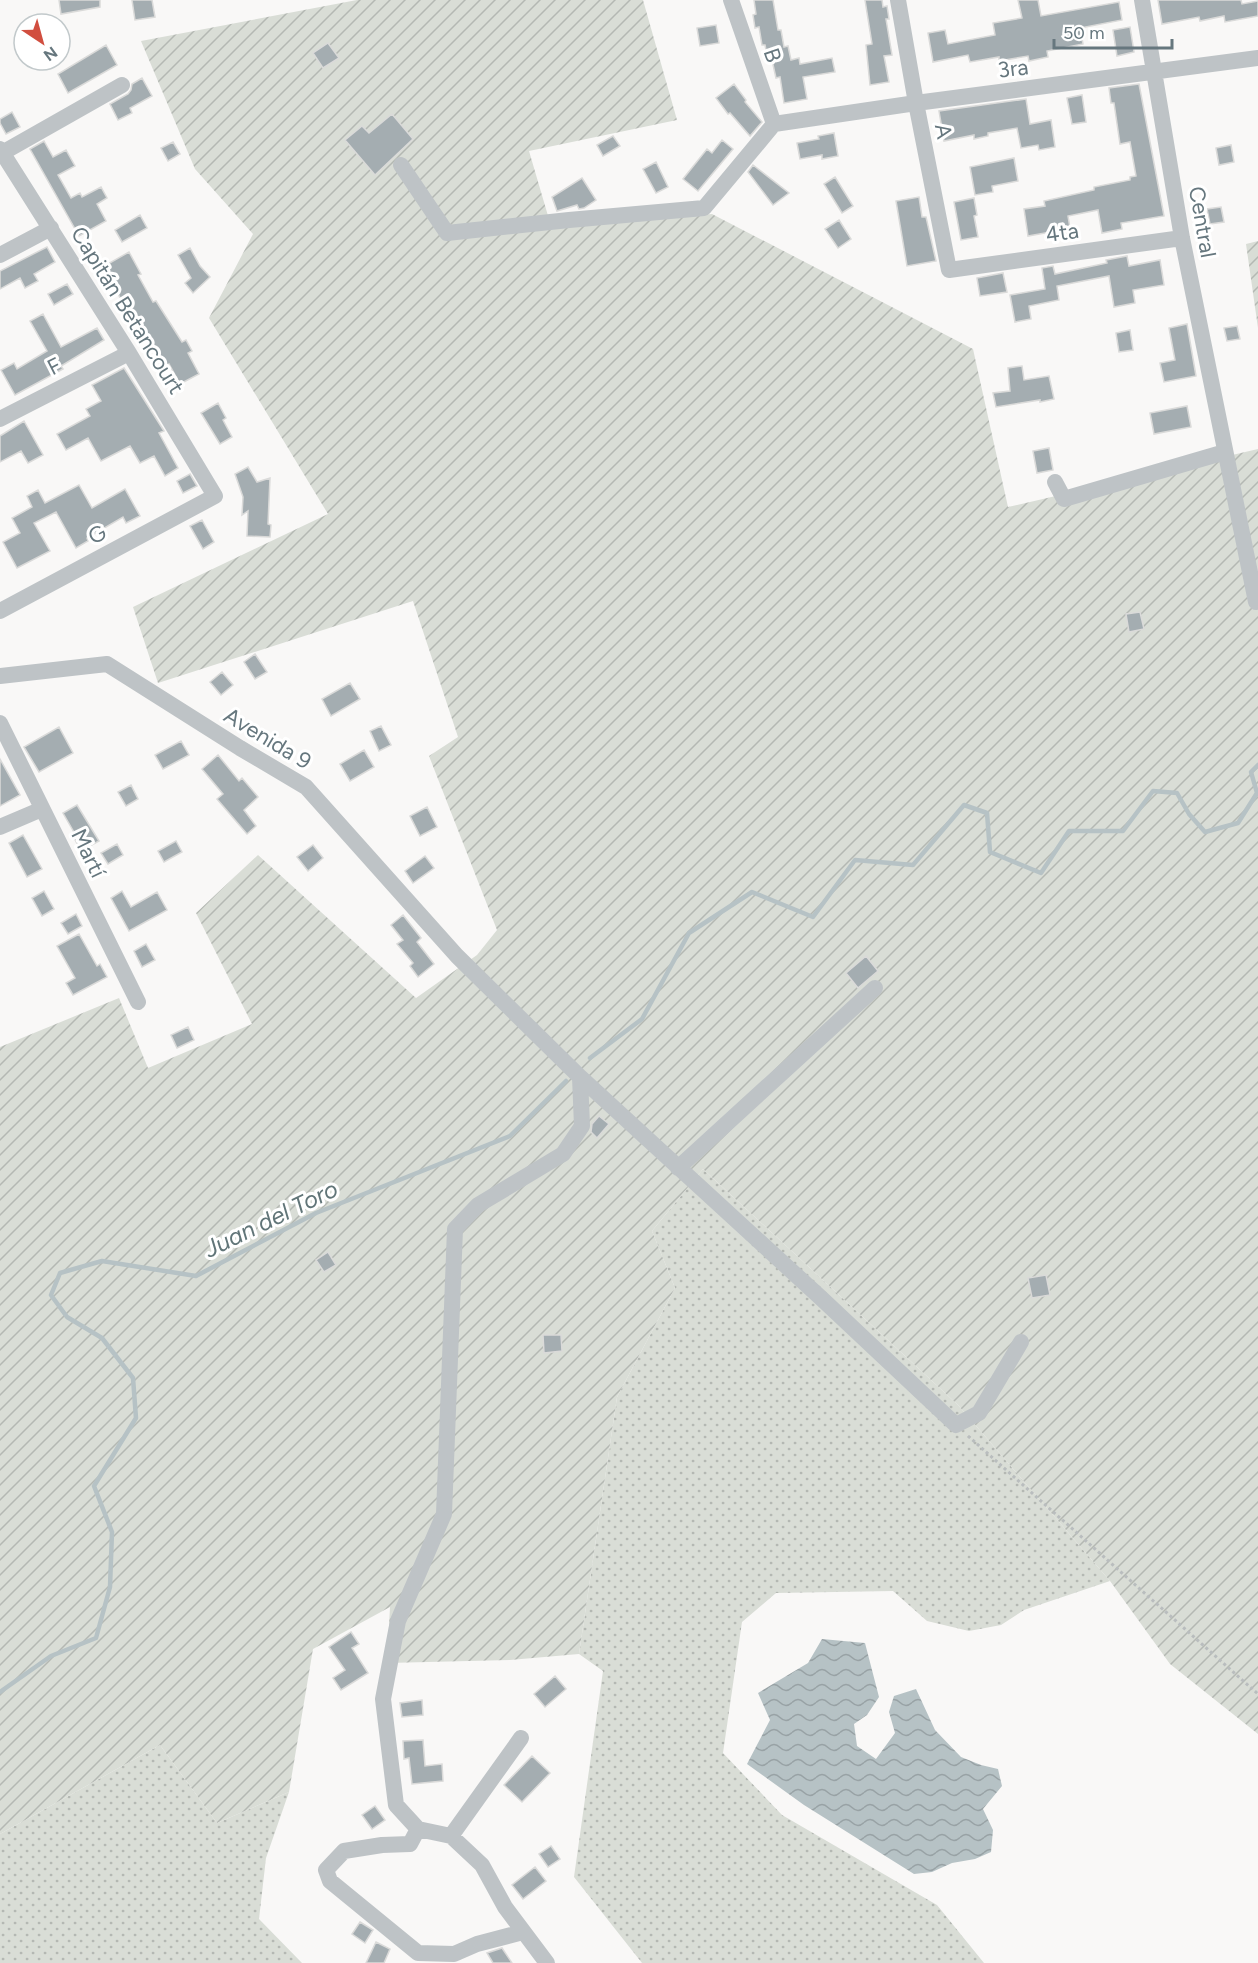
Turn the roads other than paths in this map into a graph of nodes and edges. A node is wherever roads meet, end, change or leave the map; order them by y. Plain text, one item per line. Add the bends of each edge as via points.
1 (731, 0) edge
2 (898, 0) edge
3 (1142, 0) edge
4 (1258, 58) edge
5 (1153, 72) junction
6 (122, 85) dead end
7 (916, 103) junction
8 (774, 124) junction
9 (1, 151) edge
10 (401, 165) dead end
11 (51, 228) junction
12 (1182, 237) junction
13 (0, 255) edge
14 (949, 270) joint
15 (129, 353) junction
16 (0, 419) edge
17 (1225, 452) junction
18 (1055, 482) dead end
19 (215, 496) joint
20 (1256, 602) dead end
21 (0, 611) edge
22 (0, 676) edge
23 (0, 723) edge
24 (42, 809) junction
25 (0, 827) edge
26 (875, 988) dead end
27 (138, 1002) dead end
28 (580, 1077) junction
29 (678, 1168) junction
30 (1021, 1342) dead end
31 (521, 1738) dead end
32 (418, 1829) junction
33 (451, 1836) junction
34 (523, 1932) junction
35 (547, 1963) edge

1 - 8 street, B
2 - 7 street, A
3 - 5 street, Central
4 - 5 street, 3ra
5 - 7 street, 3ra
5 - 12 street, Central
6 - 9 street
7 - 8 street, 3ra
7 - 14 street, A
8 - 10 street via 704,208 447,233
9 - 11 street, Capitán Betancourt
11 - 13 street
11 - 15 street, Capitán Betancourt
12 - 14 street, 4ta
12 - 17 street, Central
15 - 16 street, F
15 - 19 street, Capitán Betancourt
17 - 18 street via 1065,499
17 - 20 street, Central
19 - 21 street, G
22 - 28 street, Avenida 9 via 107,664 306,787 457,956
23 - 24 street, Martí
24 - 25 street
24 - 27 street, Martí
26 - 29 street
28 - 29 street, Avenida 9
28 - 32 street via 582,1126 563,1154 478,1205 455,1229 444,1514 398,1621 383,1699 396,1805
29 - 30 street, Avenida 9 via 956,1425 979,1413
31 - 33 street
32 - 33 street
32 - 34 street via 410,1844 344,1851 326,1870 330,1881 418,1953 454,1954
33 - 34 street via 482,1865
34 - 35 street

